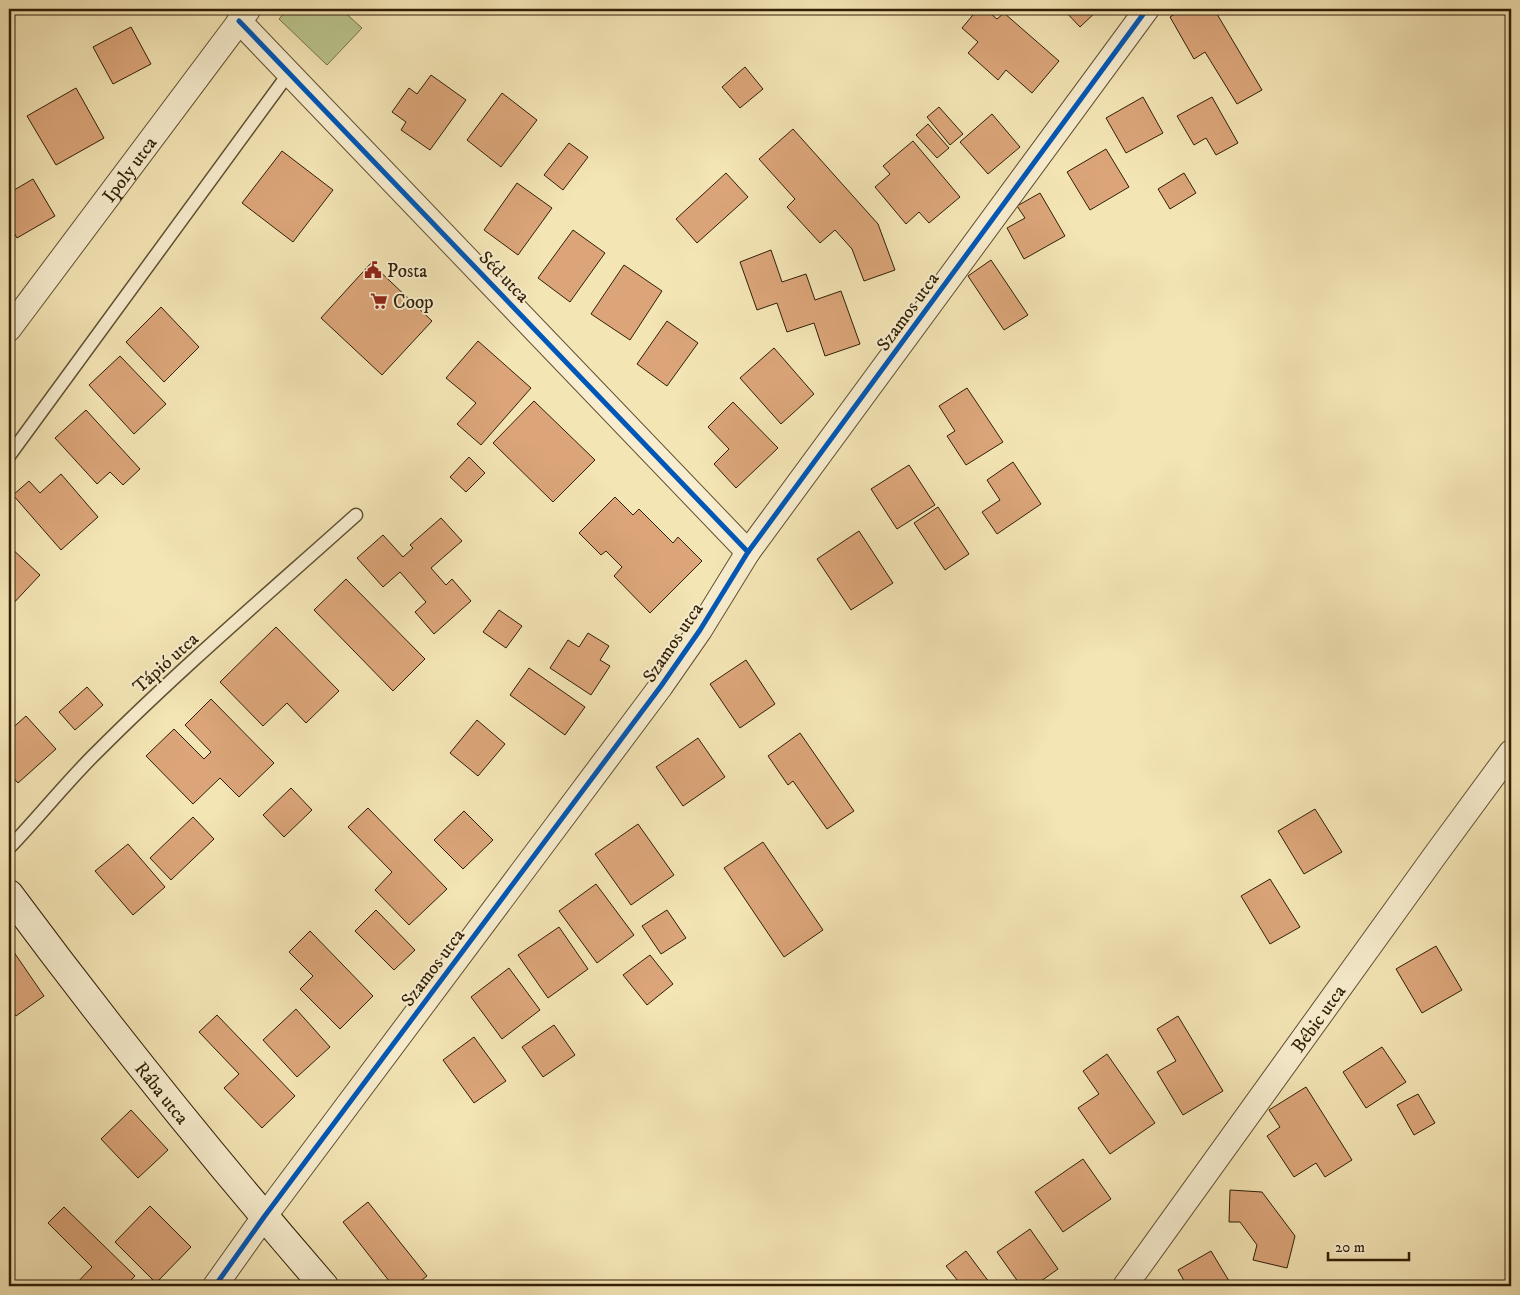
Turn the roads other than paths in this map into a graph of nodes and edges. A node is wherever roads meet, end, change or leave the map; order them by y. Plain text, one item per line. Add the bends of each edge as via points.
1 (1147, 9) edge
2 (244, 15) edge
3 (289, 73) junction
4 (9, 329) edge
5 (9, 456) edge
6 (356, 515) dead end
7 (748, 552) junction
8 (1511, 752) edge
9 (9, 848) edge
10 (9, 894) edge
11 (264, 1217) junction
12 (215, 1286) edge
13 (324, 1286) edge
14 (1125, 1286) edge

1 - 7 street, Szamos utca
2 - 3 street, Séd utca
2 - 4 street, Ipoly utca
3 - 5 lane
3 - 7 street, Séd utca
6 - 9 lane, Tápió utca via 107,742
7 - 11 street, Szamos utca via 661,686
8 - 14 street, Bébic utca
10 - 11 street, Rába utca via 79,989
11 - 12 street, Szamos utca
11 - 13 street, Rába utca

